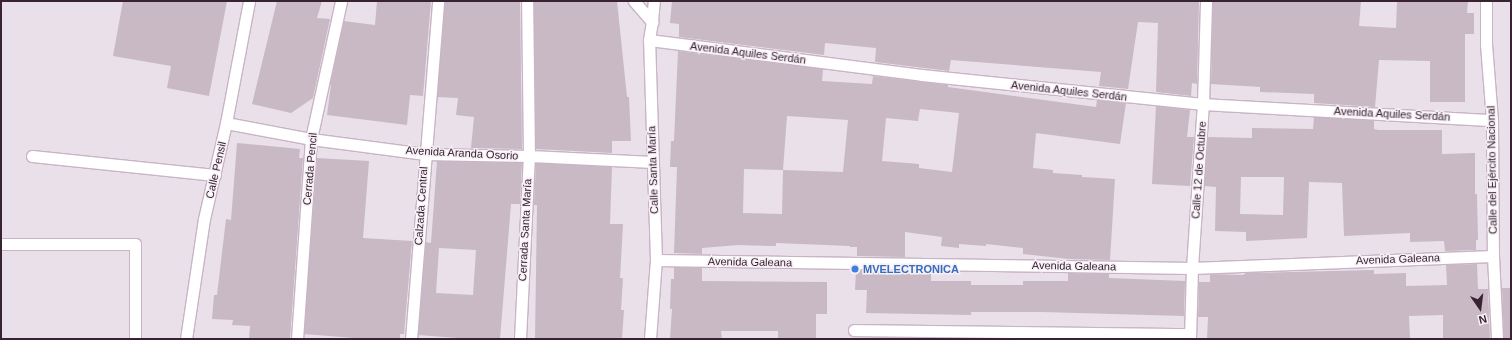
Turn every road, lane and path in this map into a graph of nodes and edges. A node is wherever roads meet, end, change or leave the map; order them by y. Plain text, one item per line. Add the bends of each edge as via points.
1 (249, 1) edge
2 (341, 1) edge
3 (438, 1) edge
4 (527, 1) edge
5 (634, 1) edge
6 (654, 1) edge
7 (1206, 1) edge
8 (1486, 1) edge
9 (652, 22) junction
10 (649, 40) junction
11 (1203, 104) junction
12 (1492, 120) junction
13 (226, 123) junction
14 (311, 138) junction
15 (425, 154) junction
16 (32, 156) dead end
17 (529, 156) junction
18 (653, 162) junction
19 (215, 175) junction
20 (1, 244) edge
21 (1493, 256) junction
22 (656, 260) junction
23 (1192, 268) junction
24 (854, 330) dead end
25 (1190, 337) edge
26 (135, 339) edge
27 (186, 339) edge
28 (297, 339) edge
29 (411, 339) edge
30 (520, 339) edge
31 (650, 339) edge
32 (1498, 339) edge

1 - 13 street, Calle Pensil
2 - 14 street, Cerrada Pencil
3 - 15 street, Calzada Central
4 - 17 street, Cerrada Santa María
5 - 9 street
6 - 9 street, Calle Santa María
7 - 11 street, Calle 12 de Octubre
8 - 12 street, Calle del Ejército Nacional via 1486,44
9 - 10 street, Calle Santa María
10 - 11 street, Avenida Aquiles Serdán via 922,75
10 - 18 street, Calle Santa María
11 - 12 street, Avenida Aquiles Serdán
11 - 23 street, Calle 12 de Octubre
12 - 21 street, Calle del Ejército Nacional
13 - 14 street, Avenida Aranda Osorio
13 - 19 street, Calle Pensil
14 - 15 street, Avenida Aranda Osorio
14 - 28 street, Cerrada Pencil
15 - 17 street, Avenida Aranda Osorio
15 - 29 street, Calzada Central
16 - 19 street
17 - 18 street, Avenida Aranda Osorio
17 - 30 street, Cerrada Santa María
18 - 22 street, Calle Santa María
19 - 27 street, Calle Pensil via 204,219
20 - 26 street via 135,244
21 - 23 street, Avenida Galeana
21 - 32 street, Calle del Ejército Nacional
22 - 23 street, Avenida Galeana
22 - 31 street, Calle Santa María
23 - 25 street, Calle 12 de Octubre
24 - 25 street

